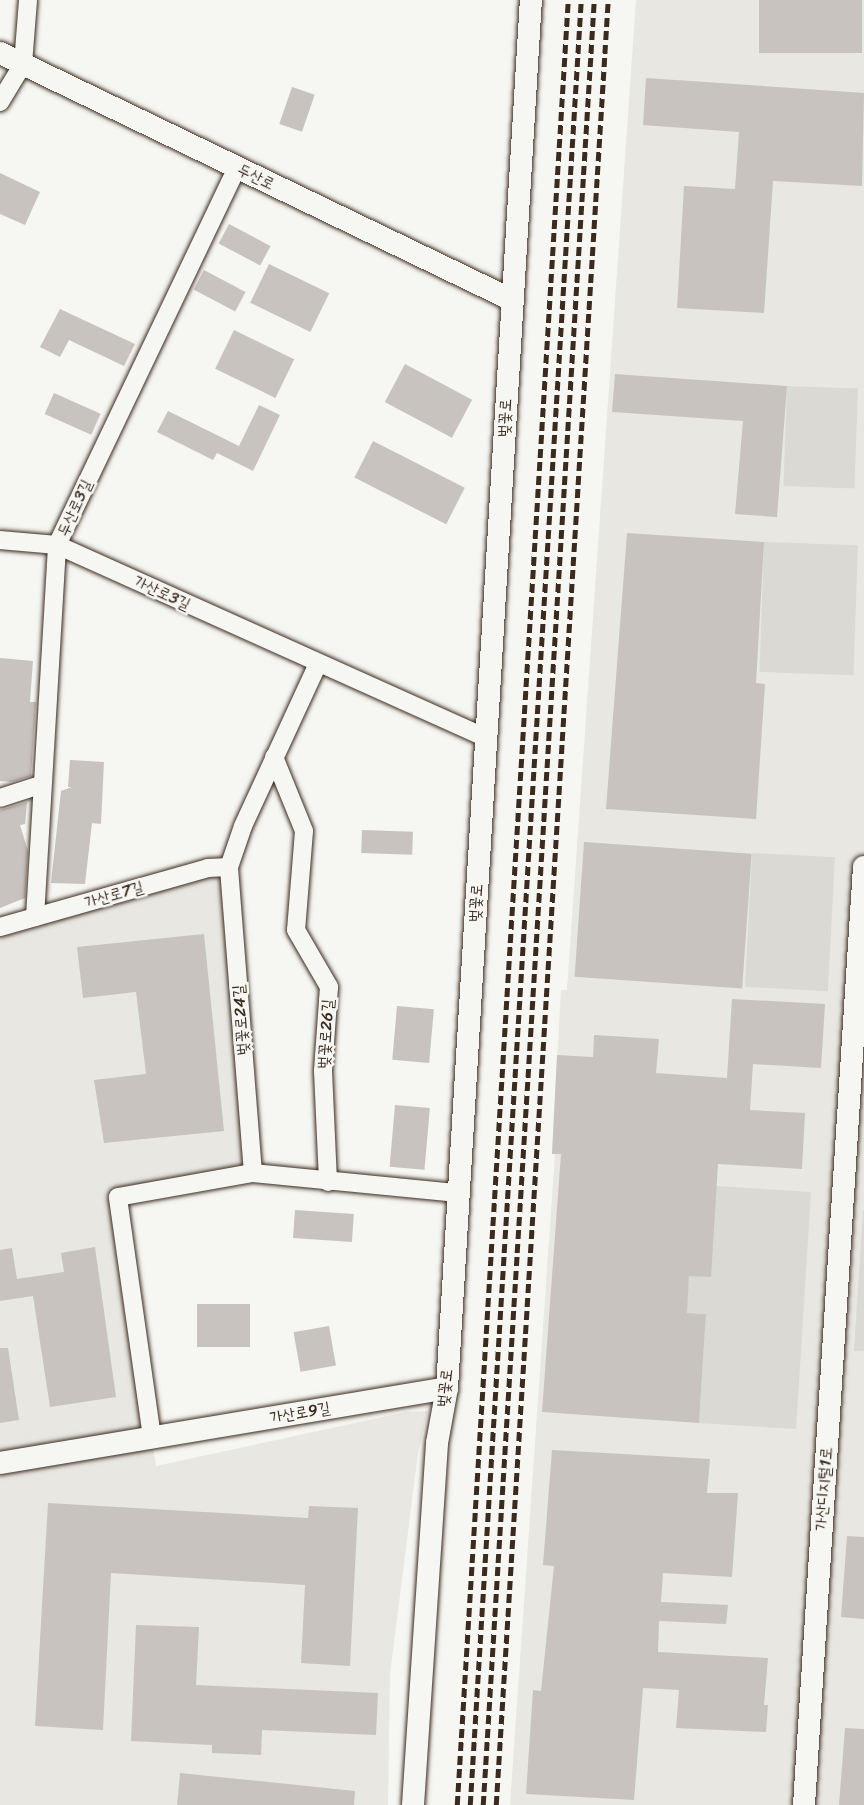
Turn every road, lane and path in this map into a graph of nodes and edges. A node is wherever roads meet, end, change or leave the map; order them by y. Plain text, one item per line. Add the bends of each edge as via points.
1 (28, 0) edge
2 (531, 0) edge
3 (0, 53) edge
4 (23, 64) junction
5 (0, 102) edge
6 (237, 167) junction
7 (512, 300) junction
8 (0, 540) edge
9 (57, 545) junction
10 (318, 664) junction
11 (486, 738) junction
12 (274, 757) junction
13 (40, 785) junction
14 (0, 798) edge
15 (229, 867) junction
16 (864, 867) edge
17 (35, 917) junction
18 (0, 927) edge
19 (253, 1173) junction
20 (854, 1174) edge
21 (328, 1182) junction
22 (458, 1193) junction
23 (447, 1388) junction
24 (152, 1437) junction
25 (0, 1463) edge
26 (413, 1805) edge
27 (804, 1805) edge

1 - 4 street
2 - 7 street, 벚꽃로
3 - 4 street, 두산로
4 - 5 street
4 - 6 street, 두산로
6 - 7 street, 두산로
6 - 9 street, 두산로3길
7 - 11 street, 벚꽃로
8 - 9 street, 가산로3길
9 - 10 street, 가산로3길
9 - 13 street, 두산로3길
10 - 11 street, 가산로3길
10 - 12 street
11 - 22 street, 벚꽃로
12 - 15 street
12 - 21 street, 벚꽃로26길 via 304,831 296,930 328,987 322,1071
13 - 14 street
13 - 17 street, 두산로3길
15 - 17 street, 가산로7길 via 208,868
15 - 19 street, 벚꽃로24길
16 - 20 street, 가산디지털1로
17 - 18 street, 가산로7길
19 - 21 street
19 - 24 street via 117,1197
20 - 27 street, 가산디지털1로
21 - 22 street
22 - 23 street, 벚꽃로
23 - 24 street, 가산로9길
23 - 26 street, 벚꽃로 via 437,1443
24 - 25 street, 가산로9길

